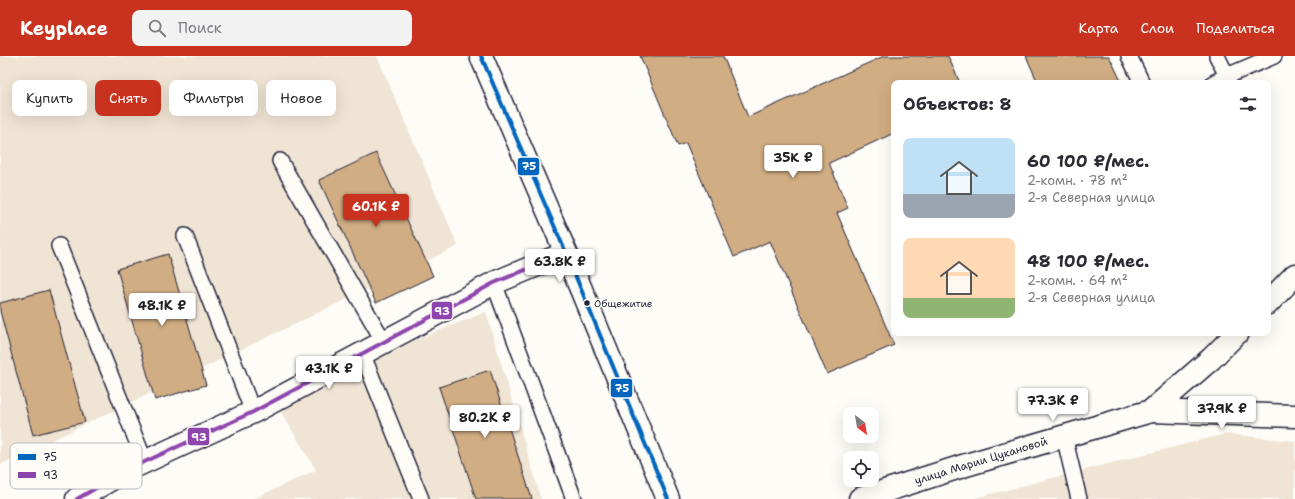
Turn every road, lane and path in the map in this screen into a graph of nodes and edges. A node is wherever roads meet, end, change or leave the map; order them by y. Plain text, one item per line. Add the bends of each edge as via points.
1 (482, 56) edge
2 (1129, 56) edge
3 (1217, 56) edge
4 (1274, 56) edge
5 (1227, 76) junction
6 (1141, 80) edge
7 (1219, 80) edge
8 (280, 161) dead end
9 (185, 236) dead end
10 (59, 246) dead end
11 (566, 253) junction
12 (1295, 275) edge
13 (494, 284) junction
14 (1271, 299) edge
15 (1234, 336) edge
16 (384, 342) junction
17 (362, 353) junction
18 (1151, 411) junction
19 (253, 412) junction
20 (1295, 416) edge
21 (1064, 436) junction
22 (137, 443) edge
23 (142, 454) edge
24 (145, 462) junction
25 (142, 463) edge
26 (94, 489) edge
27 (77, 499) edge
28 (421, 499) edge
29 (574, 499) edge
30 (668, 499) edge
31 (862, 499) edge
32 (1080, 499) edge

1 - 11 street
2 - 6 lane
3 - 5 lane
4 - 5 lane
5 - 7 lane
8 - 16 lane
9 - 19 lane
10 - 22 lane
11 - 13 street
11 - 30 street
12 - 14 street
13 - 16 street
13 - 29 lane
15 - 18 street, улица Марии Цукановой
16 - 17 street
17 - 19 street
17 - 28 lane
18 - 20 street
18 - 21 street, улица Марии Цукановой
19 - 24 street
21 - 31 street, улица Марии Цукановой
21 - 32 lane
23 - 24 lane
24 - 25 street
26 - 27 street

